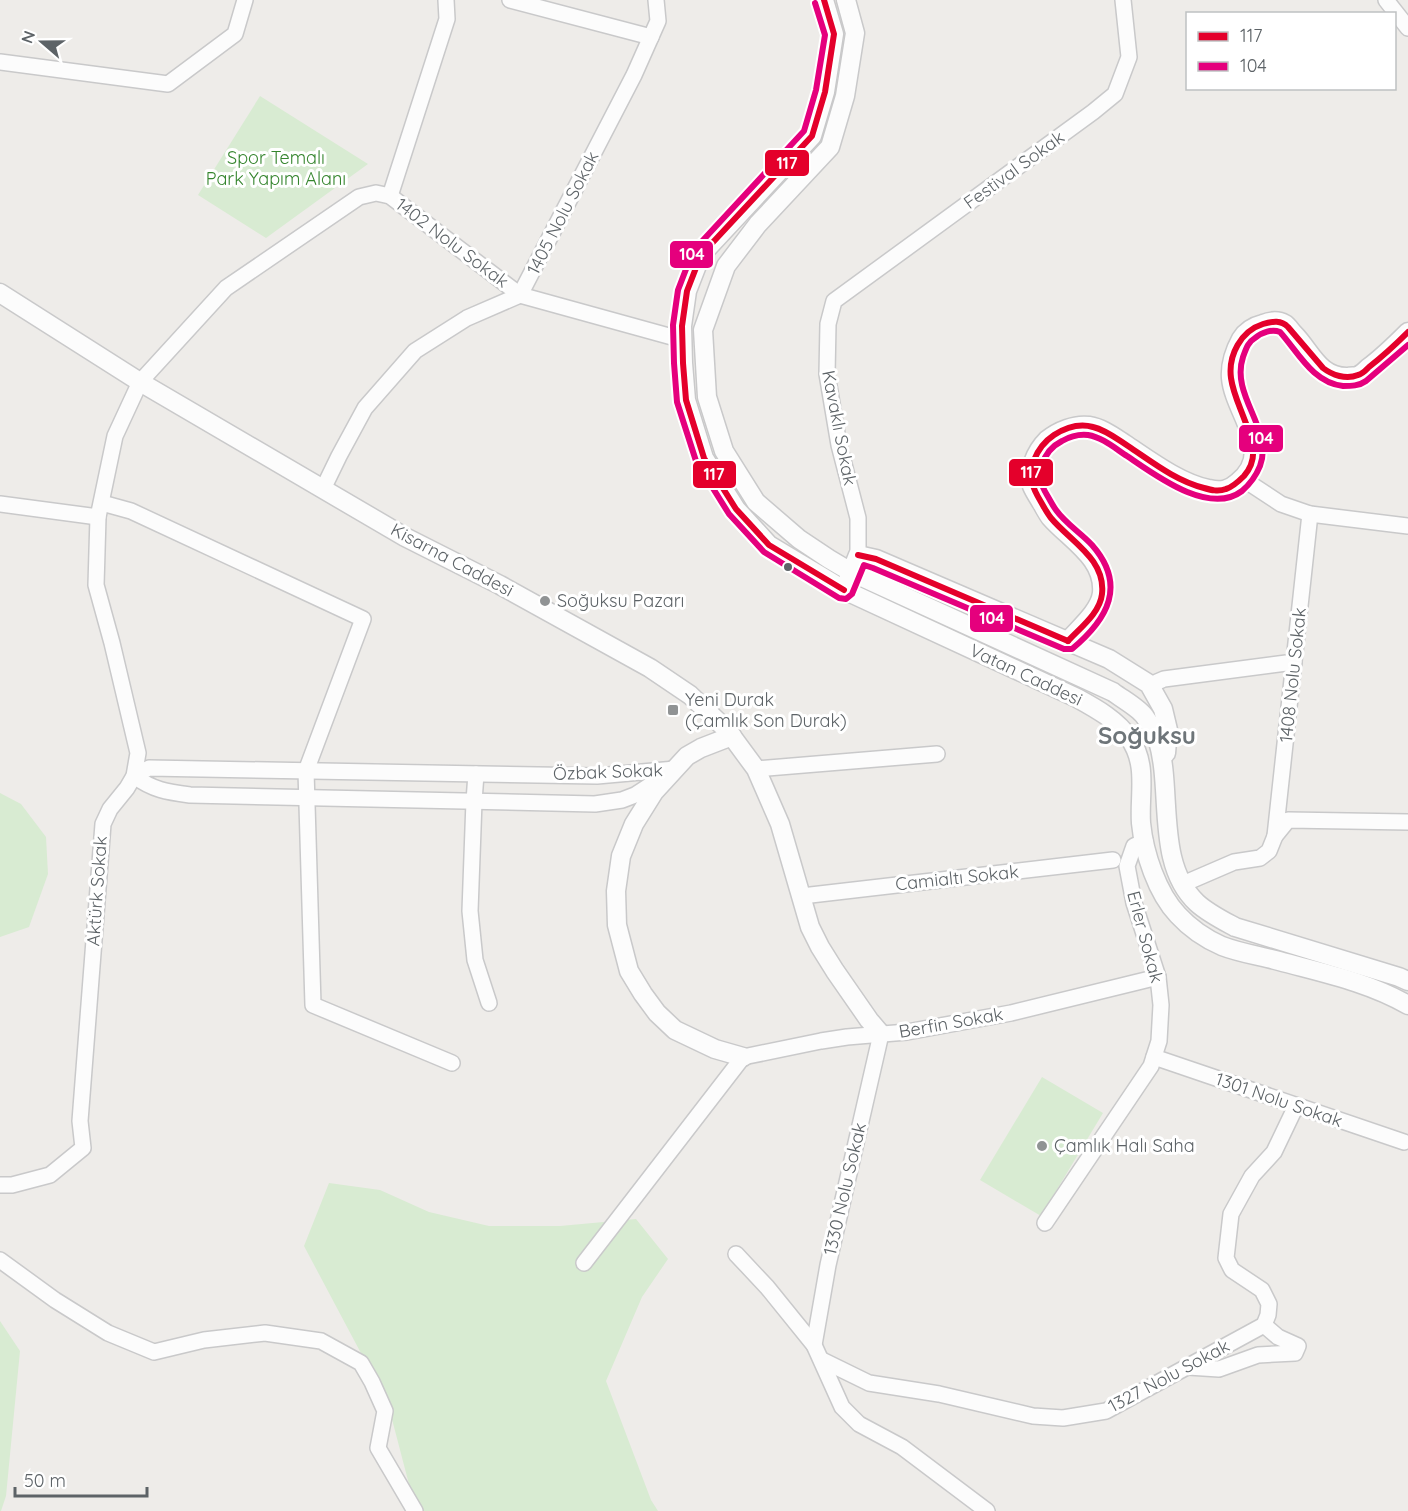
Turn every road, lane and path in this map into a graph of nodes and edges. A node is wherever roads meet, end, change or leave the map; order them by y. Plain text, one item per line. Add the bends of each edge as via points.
1 (245, 0) edge
2 (446, 0) edge
3 (510, 0) edge
4 (656, 0) edge
5 (824, 0) edge
6 (846, 0) edge
7 (1124, 0) edge
8 (1386, 0) edge
9 (1395, 12) edge
10 (1396, 13) edge
11 (1408, 28) edge
12 (651, 37) junction
13 (0, 62) edge
14 (390, 196) junction
15 (0, 293) edge
16 (520, 295) junction
17 (834, 301) joint
18 (1408, 332) edge
19 (682, 340) junction
20 (140, 382) junction
21 (1243, 479) junction
22 (323, 489) junction
23 (0, 504) edge
24 (100, 510) junction
25 (1310, 514) junction
26 (1408, 526) edge
27 (858, 555) junction
28 (851, 572) junction
29 (844, 590) junction
30 (1068, 641) junction
31 (1294, 662) junction
32 (1152, 690) junction
33 (732, 736) junction
34 (937, 754) dead end
35 (675, 769) junction
36 (756, 769) junction
37 (1164, 769) junction
38 (306, 771) junction
39 (477, 774) junction
40 (134, 776) junction
41 (307, 798) junction
42 (474, 801) junction
43 (1408, 822) edge
44 (1275, 836) junction
45 (1145, 841) junction
46 (1113, 860) dead end
47 (1183, 884) junction
48 (802, 896) junction
49 (1158, 977) junction
50 (1408, 981) edge
51 (489, 1003) dead end
52 (1408, 1005) edge
53 (881, 1034) junction
54 (743, 1057) junction
55 (1154, 1058) junction
56 (452, 1064) dead end
57 (1296, 1106) junction
58 (1404, 1142) dead end
59 (0, 1185) edge
60 (1045, 1223) dead end
61 (736, 1254) dead end
62 (0, 1260) edge
63 (584, 1263) dead end
64 (1264, 1325) junction
65 (814, 1345) junction
66 (822, 1360) junction
67 (1188, 1366) junction
68 (415, 1511) edge
69 (987, 1511) edge

1 - 13 street via 235,34 168,84
2 - 14 street via 447,19
3 - 12 street
4 - 12 street, 1405 Nolu Sokak via 658,21
5 - 19 street, Vatan Caddesi via 834,34 825,92 812,136 701,255 687,291
6 - 28 street, Vatan Caddesi via 855,33 845,96 830,147 758,224 726,266 703,330 707,397 724,451 756,502 799,539
7 - 17 street, Festival Sokak via 1129,57 1115,94
8 - 9 street
10 - 11 street
12 - 16 street, 1405 Nolu Sokak
14 - 16 street, 1402 Nolu Sokak
14 - 20 street, 1402 Nolu Sokak via 359,197 226,288
15 - 20 street, Kisarna Caddesi
16 - 19 street, 1402 Nolu Sokak
16 - 22 street, 1405 Nolu Sokak via 467,318 415,351 365,408
17 - 27 street, Kavaklı Sokak via 828,324 827,374 839,446 858,518
18 - 21 street via 1357,376 1338,377 1321,368 1285,324 1272,321 1255,326 1242,337 1230,377 1255,450
19 - 29 street, Vatan Caddesi via 686,400 704,458 736,509 769,545
20 - 22 street, Kisarna Caddesi
20 - 24 street via 115,436
21 - 25 street via 1281,504
21 - 30 street via 1222,491 1187,482 1107,432 1090,426 1077,426 1047,441 1036,456 1032,487 1050,516 1095,564 1101,579 1098,608
22 - 33 street, Kisarna Caddesi via 650,668 690,695
23 - 24 street
24 - 38 street via 131,511 363,619
24 - 40 street via 96,585 138,753
25 - 26 street
25 - 31 street, 1408 Nolu Sokak
27 - 28 street
27 - 30 street via 876,559
28 - 29 street
28 - 37 street, Vatan Caddesi via 1113,692 1144,714 1158,739
29 - 45 street, Vatan Caddesi via 1077,698 1118,724 1139,757
30 - 32 street via 1109,659 1149,684
31 - 32 street via 1164,679
31 - 44 street, 1408 Nolu Sokak
32 - 37 street via 1163,709 1168,730
33 - 35 street via 687,756
33 - 36 street, Kisarna Caddesi
34 - 36 street
35 - 39 street, Özbak Sokak via 597,776
35 - 42 street, Özbak Sokak via 622,800 595,804
35 - 54 street via 654,792 634,824 621,856 617,925 629,971 657,1013 675,1030
36 - 48 street, Kisarna Caddesi via 780,824
37 - 47 street, Vatan Caddesi via 1169,843
38 - 39 street, Özbak Sokak
38 - 40 street, Özbak Sokak via 149,768
38 - 41 street
39 - 42 street
40 - 41 street, Özbak Sokak via 162,792
40 - 59 street, Aktürk Sokak via 103,824 80,1121 83,1148 50,1175
41 - 42 street, Özbak Sokak
41 - 56 street via 313,1005
42 - 51 street via 470,911 475,960
43 - 44 street via 1288,820
44 - 47 street via 1269,851 1260,858 1234,862
45 - 47 street
45 - 49 street, Erler Sokak via 1134,846 1127,866 1134,903
45 - 52 street, Vatan Caddesi via 1162,892 1194,930 1222,945 1356,982
46 - 48 street, Camialtı Sokak
47 - 50 street, Vatan Caddesi via 1196,902 1235,927
48 - 53 street, Kisarna Caddesi via 820,947
49 - 53 street, Berfin Sokak via 1011,1013
49 - 55 street, Erler Sokak via 1161,1005
53 - 54 street, Berfin Sokak
53 - 65 street, 1330 Nolu Sokak via 830,1254
54 - 63 street
55 - 57 street, 1301 Nolu Sokak
55 - 60 street, Erler Sokak
57 - 58 street, 1301 Nolu Sokak
57 - 64 street via 1274,1152 1252,1176 1231,1214 1226,1258 1232,1270 1262,1290 1269,1304
61 - 65 street
62 - 68 street via 108,1333 154,1352 204,1340 265,1333 321,1341 361,1363 385,1411 378,1448
64 - 67 street, 1327 Nolu Sokak
64 - 67 street via 1298,1346 1295,1353 1258,1355 1219,1369
65 - 66 street
66 - 67 street, 1327 Nolu Sokak via 869,1383 939,1394 1033,1416 1063,1418 1106,1411
66 - 69 street via 842,1407 859,1424 902,1447

